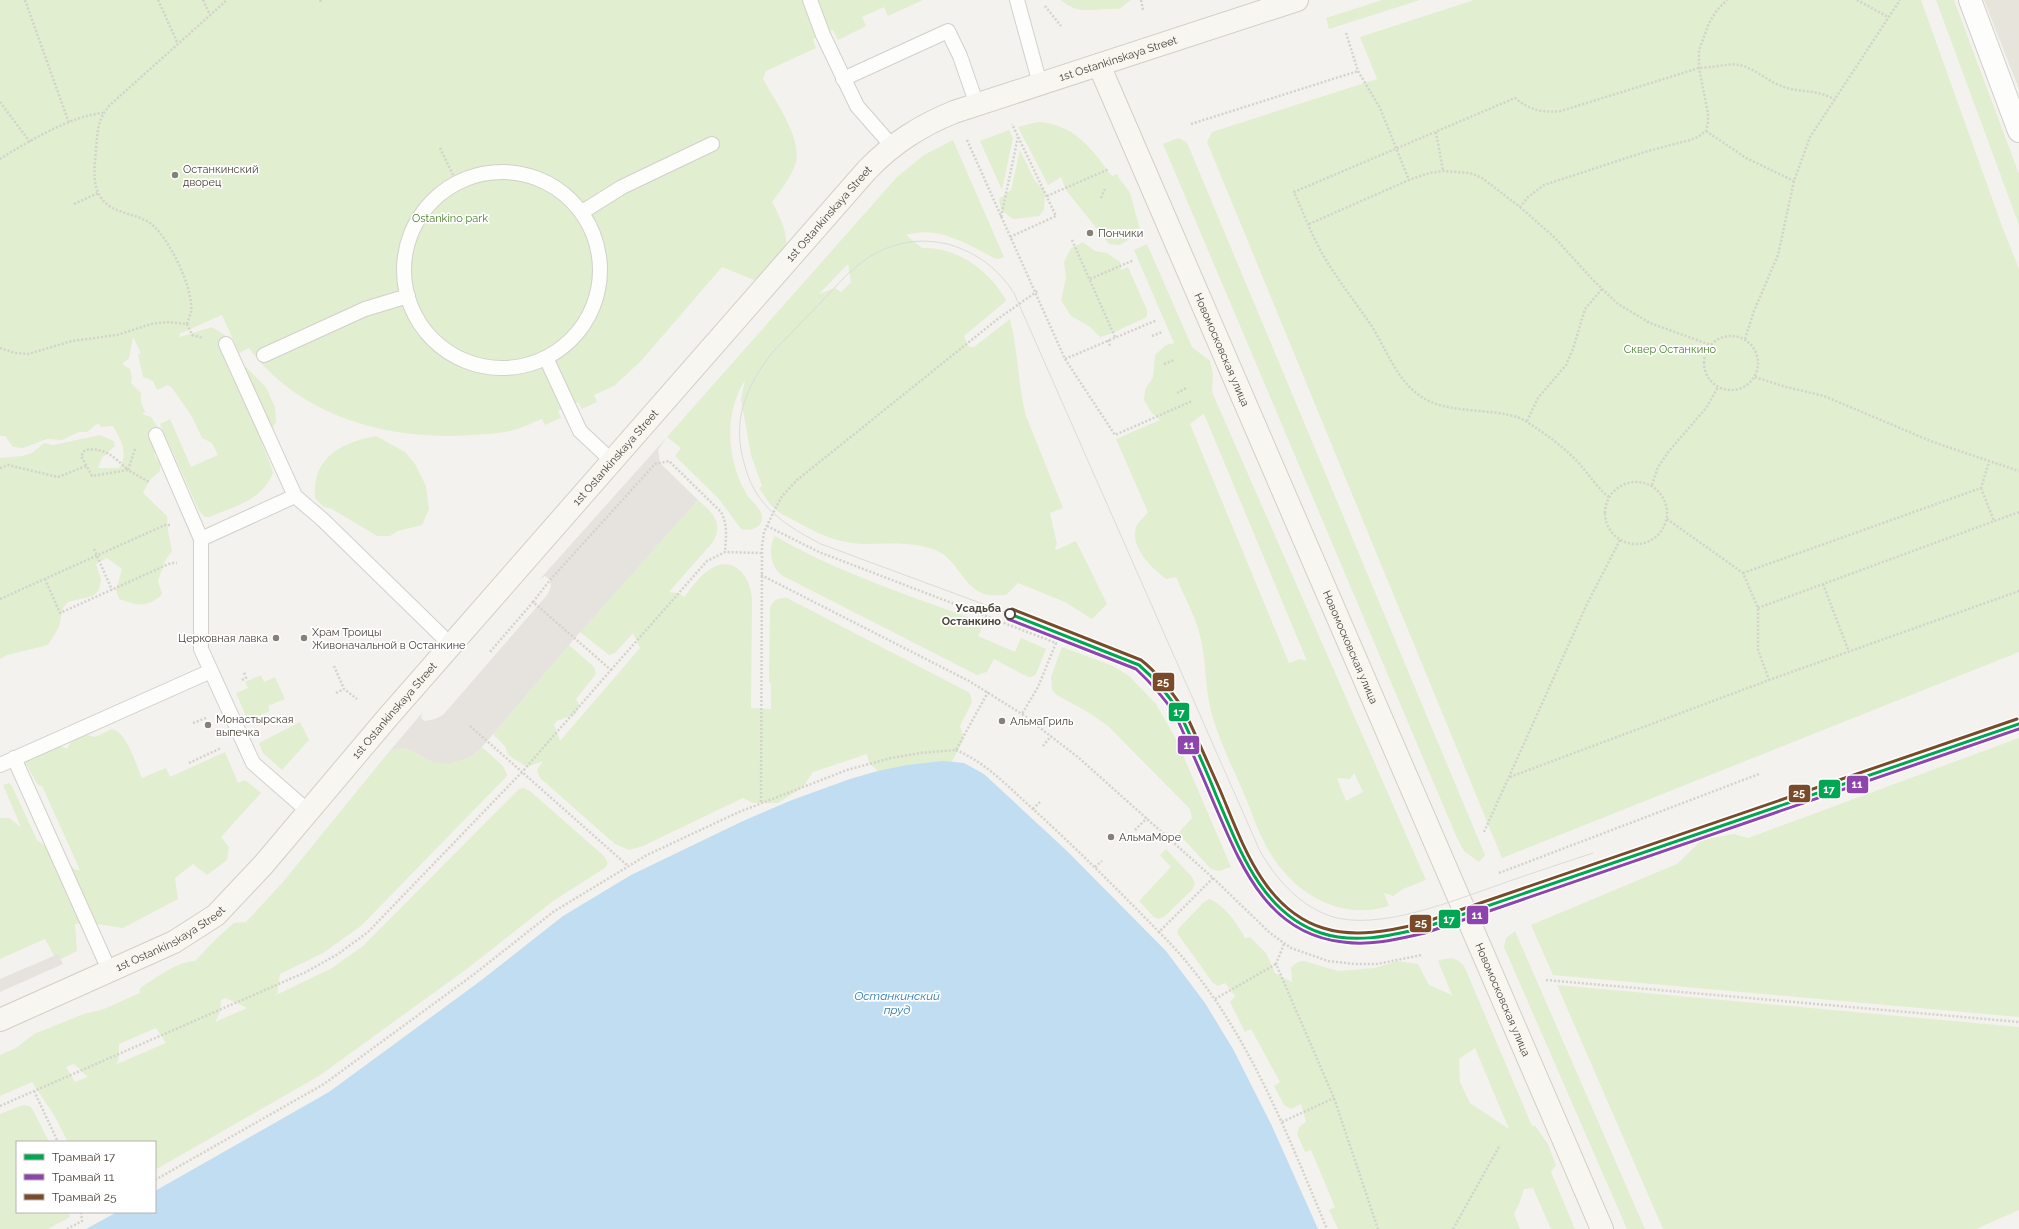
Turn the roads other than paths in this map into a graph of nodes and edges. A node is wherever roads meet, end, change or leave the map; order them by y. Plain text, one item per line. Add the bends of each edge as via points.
1 (810, 0) edge
2 (1018, 0) edge
3 (1297, 0) edge
4 (1970, 0) edge
5 (1099, 65) junction
6 (843, 79) junction
7 (1040, 84) junction
8 (977, 105) junction
9 (2019, 131) edge
10 (712, 144) dead end
11 (892, 146) junction
12 (582, 212) junction
13 (408, 296) junction
14 (226, 344) dead end
15 (264, 356) dead end
16 (546, 358) junction
17 (156, 435) dead end
18 (612, 460) junction
19 (295, 496) junction
20 (199, 534) junction
21 (451, 645) junction
22 (211, 671) junction
23 (14, 758) junction
24 (0, 765) edge
25 (308, 812) junction
26 (110, 972) junction
27 (0, 1020) edge
28 (1602, 1229) edge

1 - 6 lane
2 - 7 lane
3 - 5 street, 1st Ostankinskaya Street
4 - 9 street
5 - 7 street, 1st Ostankinskaya Street
5 - 28 street, Новомосковская улица
6 - 8 lane via 948,31
6 - 11 lane via 857,106
7 - 8 street, 1st Ostankinskaya Street
8 - 11 street, 1st Ostankinskaya Street via 932,121
10 - 12 lane via 622,187
11 - 18 street, 1st Ostankinskaya Street via 867,170
12 - 13 lane via 560,190 532,176 502,172 471,177 457,183 432,202 414,226 405,256 404,271
12 - 16 lane via 590,225 600,254 601,270 596,300 591,314 573,339
13 - 15 lane via 365,309
13 - 16 lane via 423,329 445,351 459,359 480,366 503,369 519,368
14 - 19 lane
16 - 18 lane via 580,431
17 - 20 lane
18 - 21 street, 1st Ostankinskaya Street
19 - 20 lane
19 - 21 lane
20 - 22 lane via 201,649
21 - 25 street, 1st Ostankinskaya Street
22 - 23 lane
22 - 25 lane via 253,763
23 - 24 lane
23 - 26 lane
25 - 26 street, 1st Ostankinskaya Street via 259,870 216,915 174,942
26 - 27 street, 1st Ostankinskaya Street

